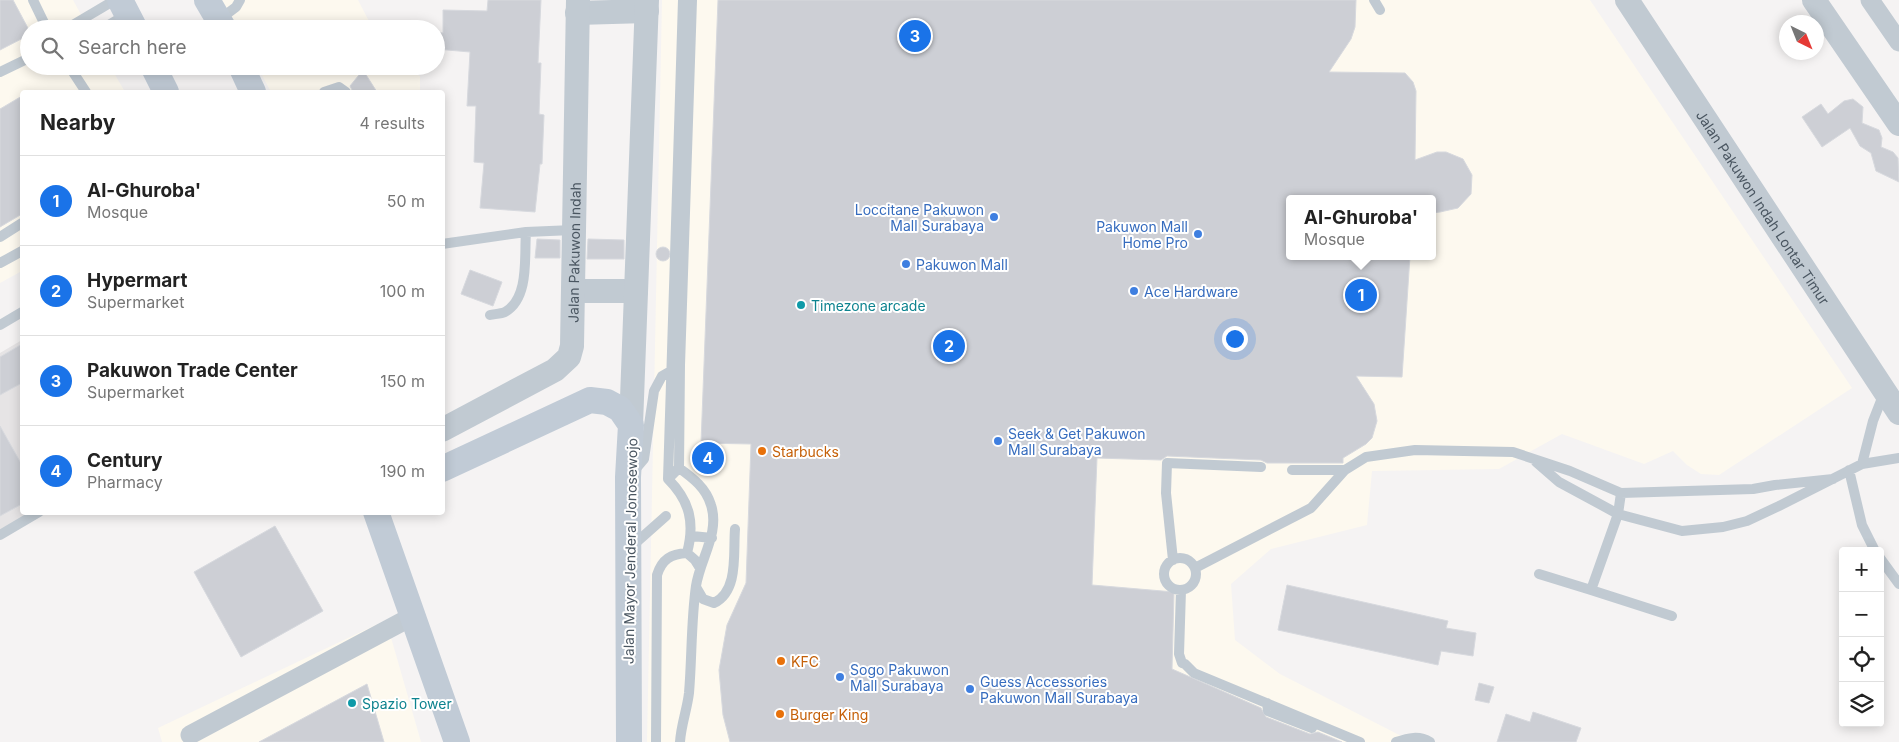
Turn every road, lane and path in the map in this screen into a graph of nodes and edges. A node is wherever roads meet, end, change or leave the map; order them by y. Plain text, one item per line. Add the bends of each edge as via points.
1 (33, 0) edge
2 (240, 0) edge
3 (683, 0) edge
4 (692, 0) edge
5 (1374, 0) edge
6 (1627, 0) edge
7 (1814, 0) edge
8 (1870, 0) edge
9 (578, 6) edge
10 (647, 6) edge
11 (1380, 10) dead end
12 (125, 11) edge
13 (217, 16) edge
14 (43, 20) edge
15 (96, 20) edge
16 (114, 20) edge
17 (1899, 42) edge
18 (20, 62) edge
19 (0, 72) edge
20 (75, 75) edge
21 (158, 75) edge
22 (245, 75) edge
23 (85, 90) edge
24 (165, 90) edge
25 (252, 90) edge
26 (330, 90) edge
27 (343, 90) edge
28 (1899, 124) edge
29 (20, 225) edge
30 (574, 230) junction
31 (526, 232) junction
32 (0, 237) edge
33 (445, 244) edge
34 (20, 252) edge
35 (0, 263) edge
36 (573, 291) junction
37 (636, 291) junction
38 (20, 313) edge
39 (490, 315) dead end
40 (0, 324) edge
41 (670, 372) junction
42 (1885, 390) junction
43 (1899, 413) edge
44 (631, 426) junction
45 (445, 428) edge
46 (1899, 458) edge
47 (1533, 460) junction
48 (1862, 464) junction
49 (1261, 467) dead end
50 (680, 468) junction
51 (445, 469) edge
52 (1292, 470) dead end
53 (1345, 470) junction
54 (1850, 470) junction
55 (628, 477) junction
56 (668, 478) junction
57 (1832, 479) junction
58 (1621, 493) junction
59 (1618, 514) junction
60 (34, 515) edge
61 (377, 515) edge
62 (666, 516) dead end
63 (735, 529) dead end
64 (0, 535) edge
65 (692, 536) junction
66 (712, 538) junction
67 (1873, 547) edge
68 (628, 550) junction
69 (687, 553) junction
70 (1173, 560) junction
71 (1884, 563) edge
72 (700, 568) junction
73 (1195, 568) junction
74 (1539, 574) dead end
75 (1899, 584) edge
76 (696, 587) junction
77 (1182, 590) junction
78 (1591, 590) junction
79 (413, 616) junction
80 (1672, 616) dead end
81 (1267, 703) junction
82 (190, 735) dead end
83 (456, 742) edge
84 (629, 742) edge
85 (656, 742) edge
86 (680, 742) edge
87 (1345, 742) edge
88 (1360, 742) edge
89 (1396, 742) edge
90 (1430, 742) edge

1 - 14 lane
2 - 13 lane via 236,7
3 - 41 lane
4 - 50 lane via 680,365
5 - 11 lane
6 - 42 street, Jalan Pakuwon Indah Lontar Timur
7 - 28 street
8 - 17 street
9 - 10 street
9 - 30 street, Jalan Pakuwon Indah
10 - 37 street
12 - 15 lane
12 - 16 lane
18 - 19 lane
20 - 23 lane
21 - 24 main road
22 - 25 main road
26 - 27 lane via 339,87
29 - 32 lane
30 - 31 lane
30 - 36 street, Jalan Pakuwon Indah
31 - 33 lane
31 - 39 lane via 522,289 505,312
34 - 35 lane
36 - 37 street
36 - 45 street, Jalan Pakuwon Indah via 569,357 555,370
37 - 44 street
38 - 40 lane
41 - 55 lane via 662,376 654,391 644,459
41 - 56 lane
42 - 43 street, Jalan Pakuwon Indah Lontar Timur
42 - 48 lane
44 - 51 main road, Jalan Mayor Jenderal Jonosewojo via 620,409 607,402 590,400
44 - 55 main road, Jalan Mayor Jenderal Jonosewojo
46 - 48 lane
47 - 53 lane via 1512,452 1415,450 1366,457
47 - 58 lane via 1570,471
47 - 59 lane via 1559,482
48 - 54 lane
49 - 70 lane via 1167,463 1166,492
50 - 56 lane
50 - 66 lane via 704,490 711,505
52 - 53 lane
53 - 73 lane via 1311,508
54 - 57 lane
54 - 67 lane via 1862,525
55 - 68 main road, Jalan Mayor Jenderal Jonosewojo
56 - 65 lane via 687,504
57 - 58 lane via 1753,490
57 - 59 lane via 1747,521 1723,527 1682,531
58 - 59 lane
59 - 78 lane
60 - 64 lane
61 - 79 main road
62 - 68 lane
63 - 76 lane via 732,581 724,598 714,603 704,599
65 - 66 lane
65 - 69 lane
66 - 72 lane
68 - 84 main road, Jalan Mayor Jenderal Jonosewojo
69 - 72 lane
69 - 85 lane via 669,556 657,574
70 - 73 lane via 1182,558
70 - 77 lane via 1166,566 1164,575 1167,584
71 - 75 lane
72 - 76 lane
73 - 77 lane via 1196,578 1191,586
74 - 78 lane
76 - 86 lane via 689,695
77 - 81 lane via 1181,653 1185,664 1194,673
78 - 80 lane
79 - 82 street
79 - 83 main road
81 - 87 lane via 1268,711
81 - 88 lane
89 - 90 lane via 1423,738

